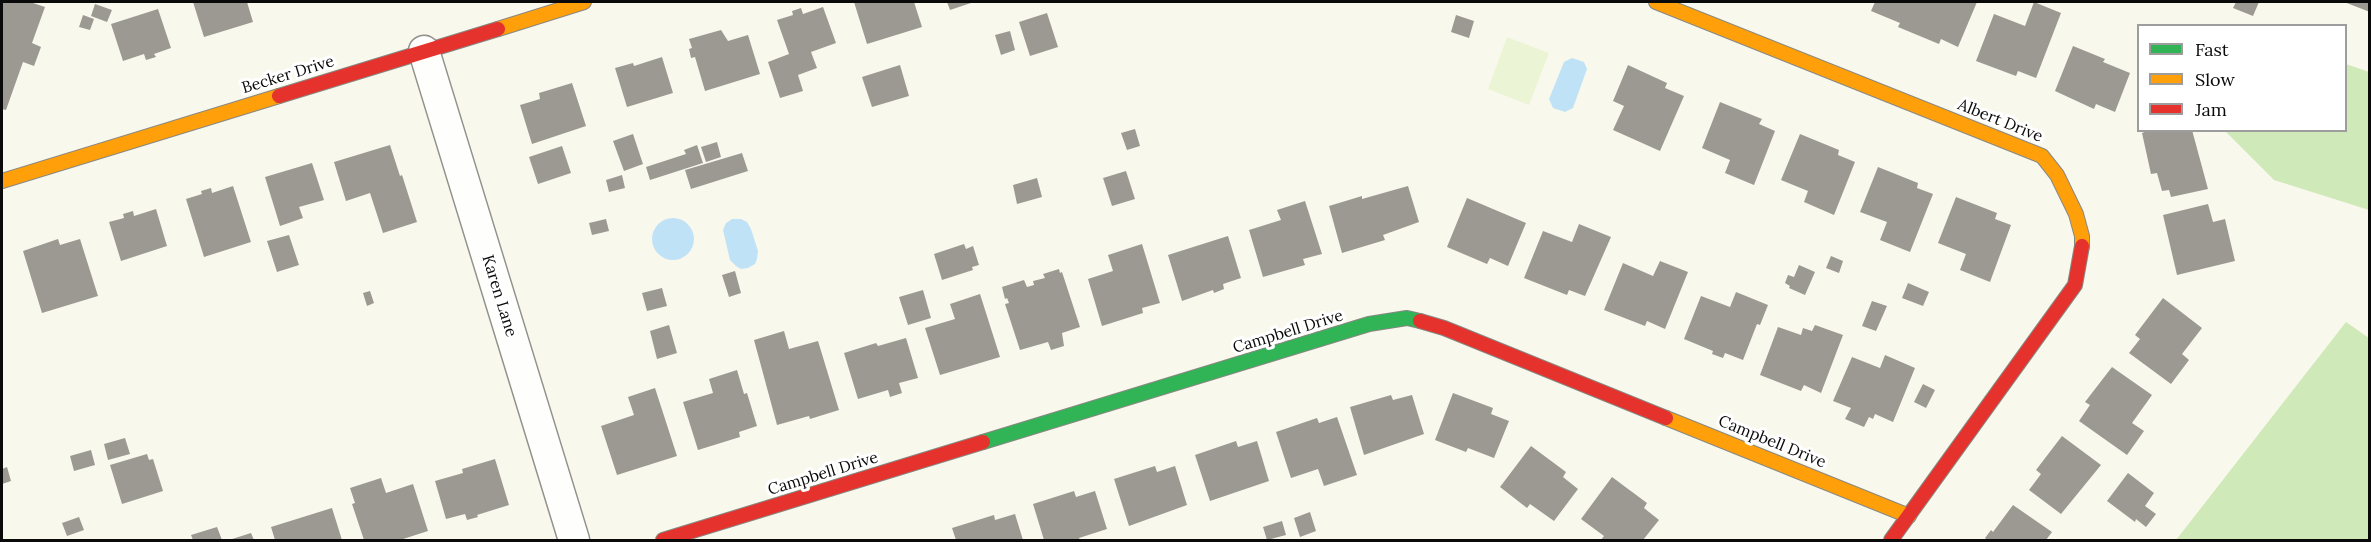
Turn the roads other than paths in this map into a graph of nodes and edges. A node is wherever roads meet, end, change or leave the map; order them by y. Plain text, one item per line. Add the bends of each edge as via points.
1 (584, 2) edge
2 (1656, 2) edge
3 (424, 51) junction
4 (2, 180) edge
5 (1909, 516) junction
6 (574, 540) edge
7 (663, 540) edge
8 (1891, 540) edge

1 - 3 street, Becker Drive
2 - 5 street, Albert Drive via 2042,156 2068,195 2082,236 2075,285
3 - 4 street, Becker Drive
3 - 6 street, Karen Lane
5 - 7 street, Campbell Drive via 1444,328 1407,318 1369,324
5 - 8 street, Albert Drive

